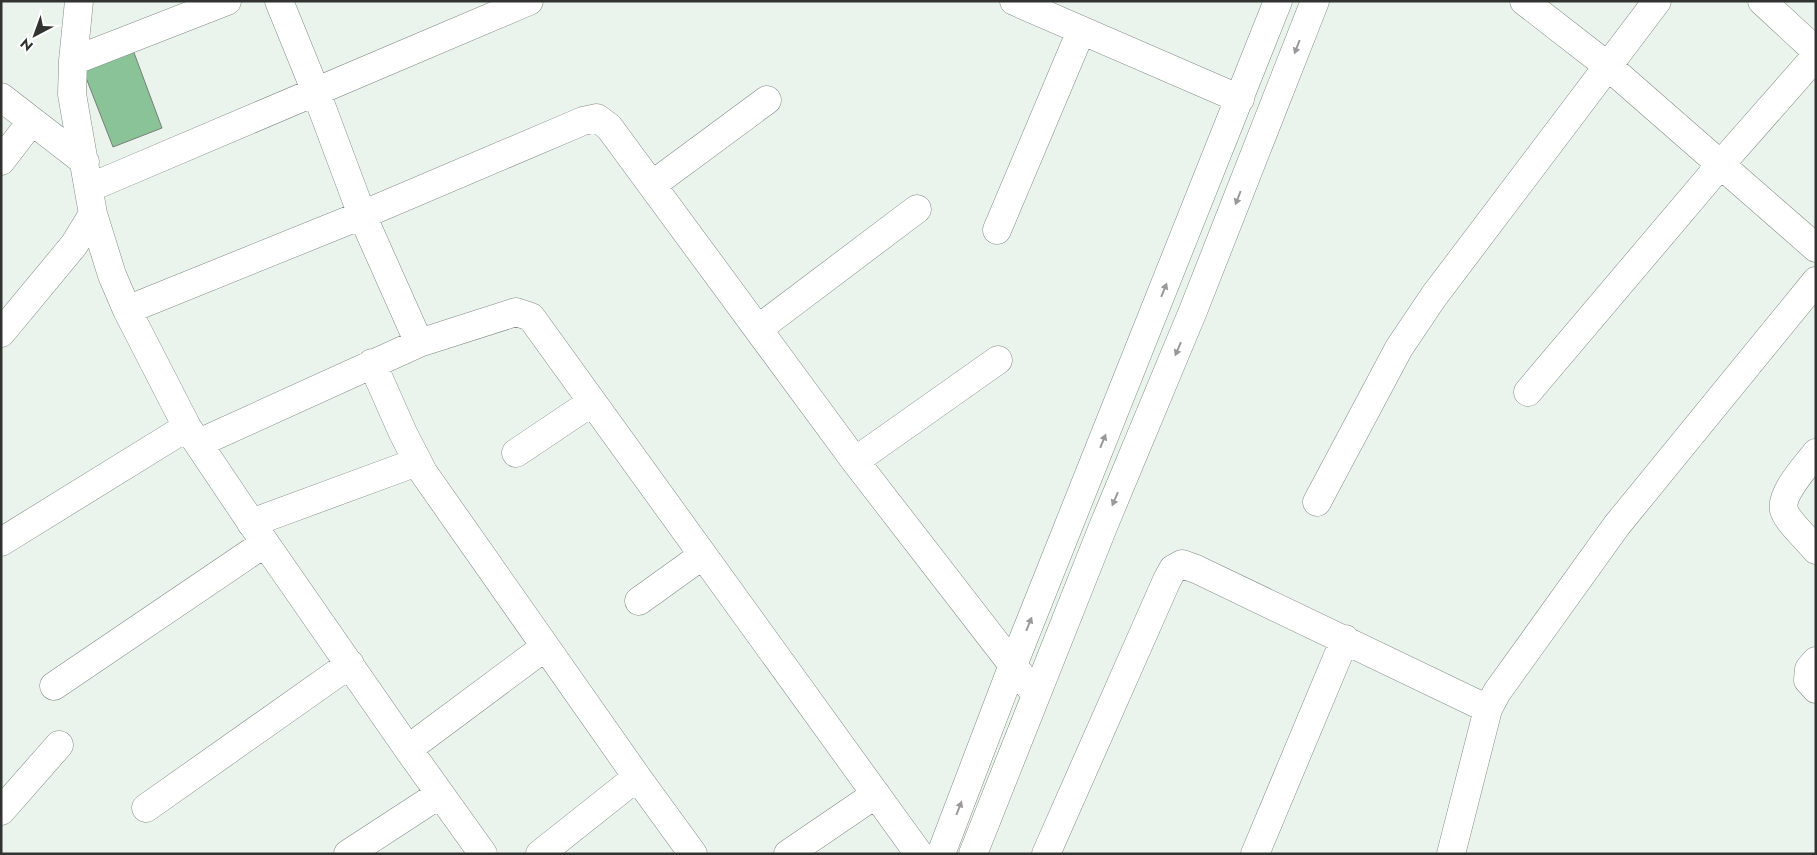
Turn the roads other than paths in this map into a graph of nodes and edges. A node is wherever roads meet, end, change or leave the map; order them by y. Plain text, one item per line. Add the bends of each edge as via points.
1 (79, 1) edge
2 (226, 1) edge
3 (279, 1) edge
4 (529, 1) edge
5 (1014, 1) edge
6 (1278, 1) edge
7 (1315, 1) edge
8 (1524, 1) edge
9 (1657, 1) edge
10 (1762, 1) edge
11 (1080, 31) junction
12 (1816, 51) edge
13 (1816, 56) edge
14 (72, 61) junction
15 (1609, 67) junction
16 (316, 92) junction
17 (1, 97) edge
18 (1240, 99) junction
19 (767, 100) dead end
20 (31, 122) junction
21 (1, 160) edge
22 (1721, 164) junction
23 (87, 175) junction
24 (652, 186) junction
25 (917, 209) dead end
26 (94, 214) junction
27 (362, 215) junction
28 (997, 230) dead end
29 (1816, 248) edge
30 (1816, 281) edge
31 (127, 310) junction
32 (758, 329) junction
33 (1, 333) edge
34 (419, 343) junction
35 (998, 360) dead end
36 (372, 363) junction
37 (1528, 392) dead end
38 (592, 402) junction
39 (193, 435) junction
40 (1816, 453) edge
41 (516, 454) dead end
42 (855, 461) junction
43 (417, 462) junction
44 (1318, 502) dead end
45 (258, 533) junction
46 (1, 542) edge
47 (1816, 550) edge
48 (703, 555) junction
49 (639, 601) dead end
50 (1345, 639) junction
51 (545, 647) junction
52 (1816, 660) edge
53 (350, 664) junction
54 (1012, 665) junction
55 (54, 686) dead end
56 (1816, 689) edge
57 (1036, 695) junction
58 (1488, 709) junction
59 (59, 745) dead end
60 (408, 750) junction
61 (637, 778) junction
62 (440, 794) junction
63 (876, 794) junction
64 (146, 808) dead end
65 (1, 811) edge
66 (348, 854) edge
67 (483, 854) edge
68 (540, 854) edge
69 (693, 854) edge
70 (788, 854) edge
71 (919, 854) edge
72 (941, 854) edge
73 (973, 854) edge
74 (1046, 854) edge
75 (1256, 854) edge
76 (1451, 854) edge

1 - 14 street
2 - 14 street
3 - 16 street
4 - 16 street
5 - 11 street
6 - 18 street
7 -> 57 street
8 - 15 street
9 - 15 street
10 - 12 street
11 - 18 street
11 - 28 street
13 - 22 street
14 - 23 street via 72,94
15 - 22 street
15 - 44 street via 1434,296 1399,348
16 - 23 street
16 - 27 street
17 - 20 street
54 -> 18 street
19 - 24 street
20 - 21 street
20 - 23 street
22 - 29 street
22 - 37 street
23 - 26 street
24 - 27 street via 609,127 597,118 583,121
24 - 32 street
25 - 32 street
26 - 31 street via 112,275
26 - 33 street via 74,245
27 - 31 street
27 - 34 street
30 - 58 street via 1617,525 1522,656
31 - 39 street
32 - 42 street
34 - 36 street
34 - 38 street via 516,312 531,317
35 - 42 street
36 - 39 street
36 - 43 street
38 - 41 street
38 - 48 street
39 - 45 street
39 - 46 street
40 - 47 street via 1786,494 1784,508
42 - 54 street
43 - 45 street
43 - 51 street
45 - 53 street
45 - 55 street
48 - 49 street
48 - 63 street
50 - 58 street
50 - 74 street via 1196,569 1182,564 1173,569
50 - 75 street
51 - 60 street
51 - 61 street
52 - 56 street via 1809,669 1808,680
53 - 60 street
53 - 64 street
54 - 57 street
72 -> 54 street
57 - 73 street
58 - 76 street
59 - 65 street
60 - 62 street
61 - 68 street
61 - 69 street
62 - 66 street
62 - 67 street
63 - 70 street
63 - 71 street

